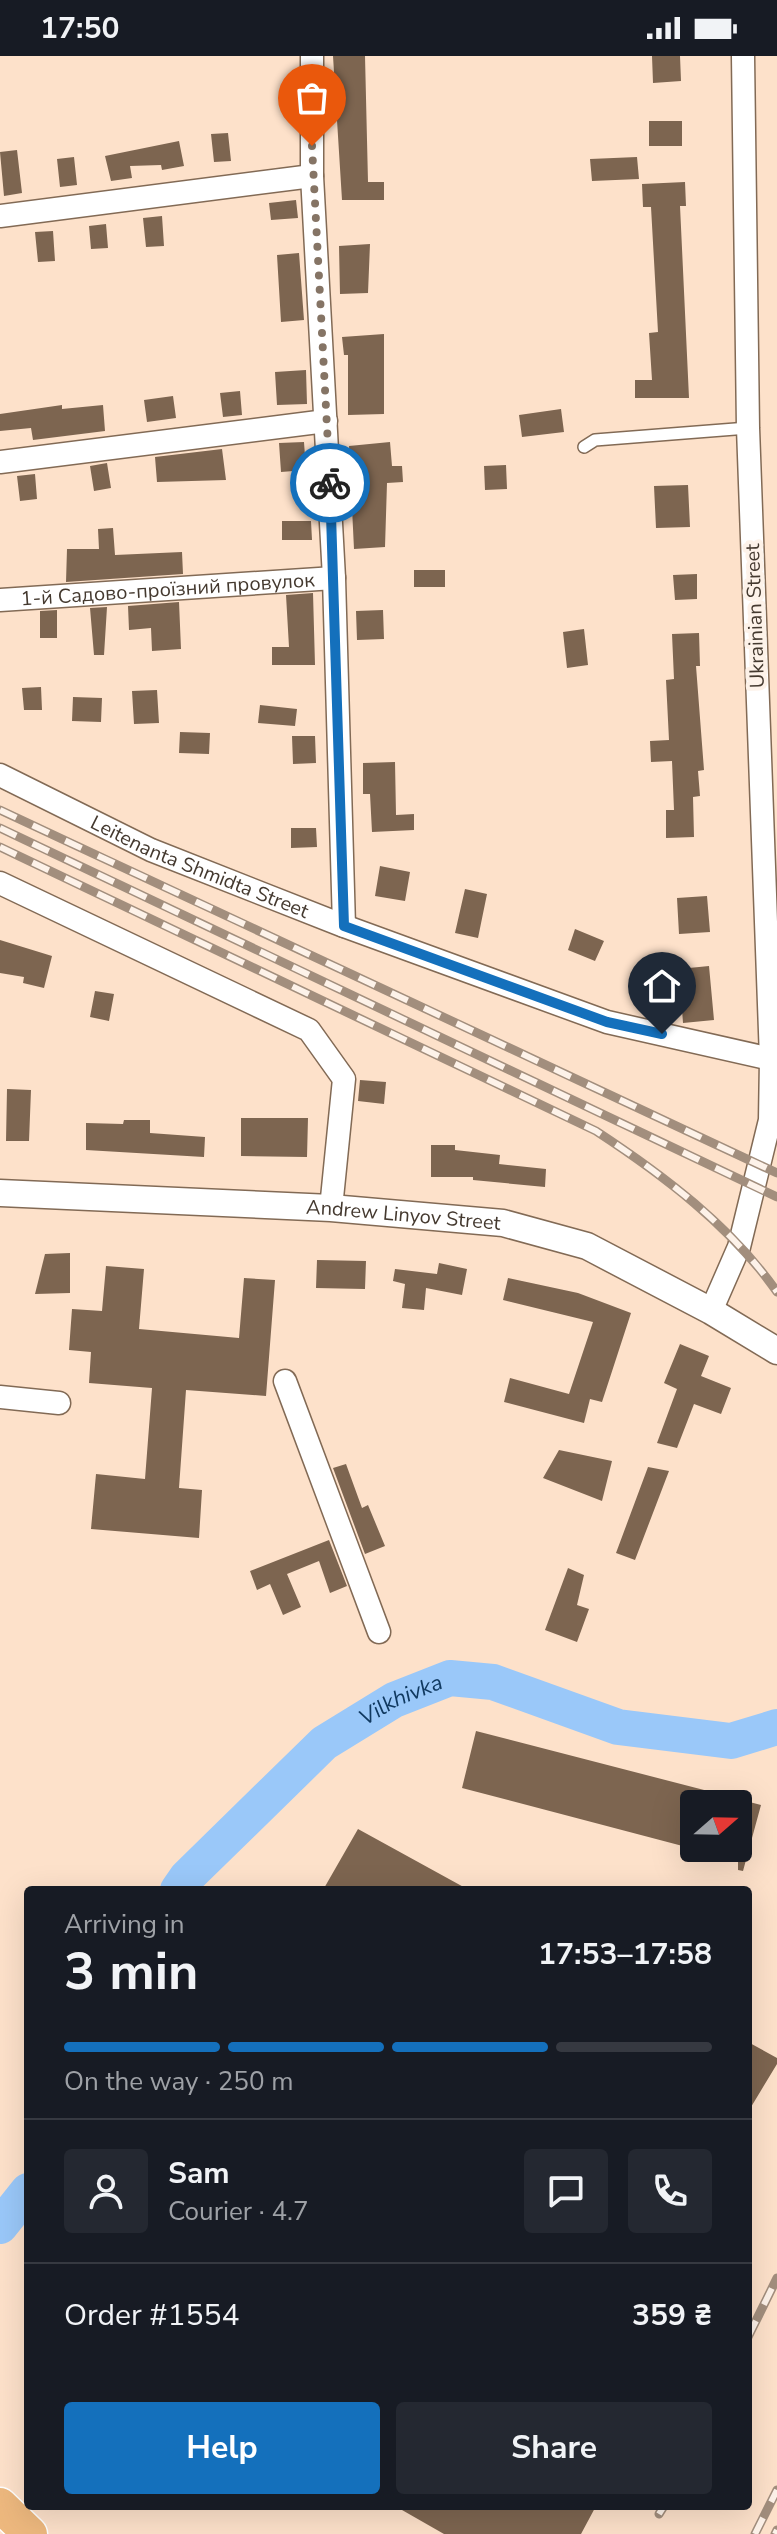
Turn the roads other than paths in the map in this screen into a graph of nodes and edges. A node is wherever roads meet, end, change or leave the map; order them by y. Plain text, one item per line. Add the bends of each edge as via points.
1 (312, 56) edge
2 (743, 56) edge
3 (312, 176) junction
4 (0, 216) edge
5 (326, 421) junction
6 (748, 428) junction
7 (584, 447) dead end
8 (0, 462) edge
9 (334, 578) junction
10 (0, 600) edge
11 (0, 775) edge
12 (0, 883) edge
13 (344, 926) junction
14 (771, 1059) junction
15 (0, 1193) edge
16 (331, 1208) junction
17 (711, 1311) junction
18 (777, 1351) edge
19 (285, 1381) dead end
20 (0, 1397) edge
21 (59, 1403) dead end
22 (379, 1632) dead end
23 (0, 2505) edge
24 (30, 2534) edge

1 - 3 street
2 - 6 street, Ukrainian Street
3 - 4 street
3 - 5 street
5 - 8 street
5 - 9 street
6 - 7 lane via 595,440
6 - 14 street, Ukrainian Street
9 - 10 street, 1-й Садово-проїзний провулок
9 - 13 street
11 - 13 street, Leitenanta Shmidta Street via 151,850
12 - 16 street via 309,1030 344,1079
13 - 14 street, Leitenanta Shmidta Street via 607,1022
14 - 17 street, Ukrainian Street via 770,1120 739,1247
15 - 16 street, Andrew Linyov Street
16 - 17 street, Andrew Linyov Street via 503,1223 559,1238 587,1246
17 - 18 street, Andrew Linyov Street
19 - 22 street
20 - 21 street
23 - 24 main road

